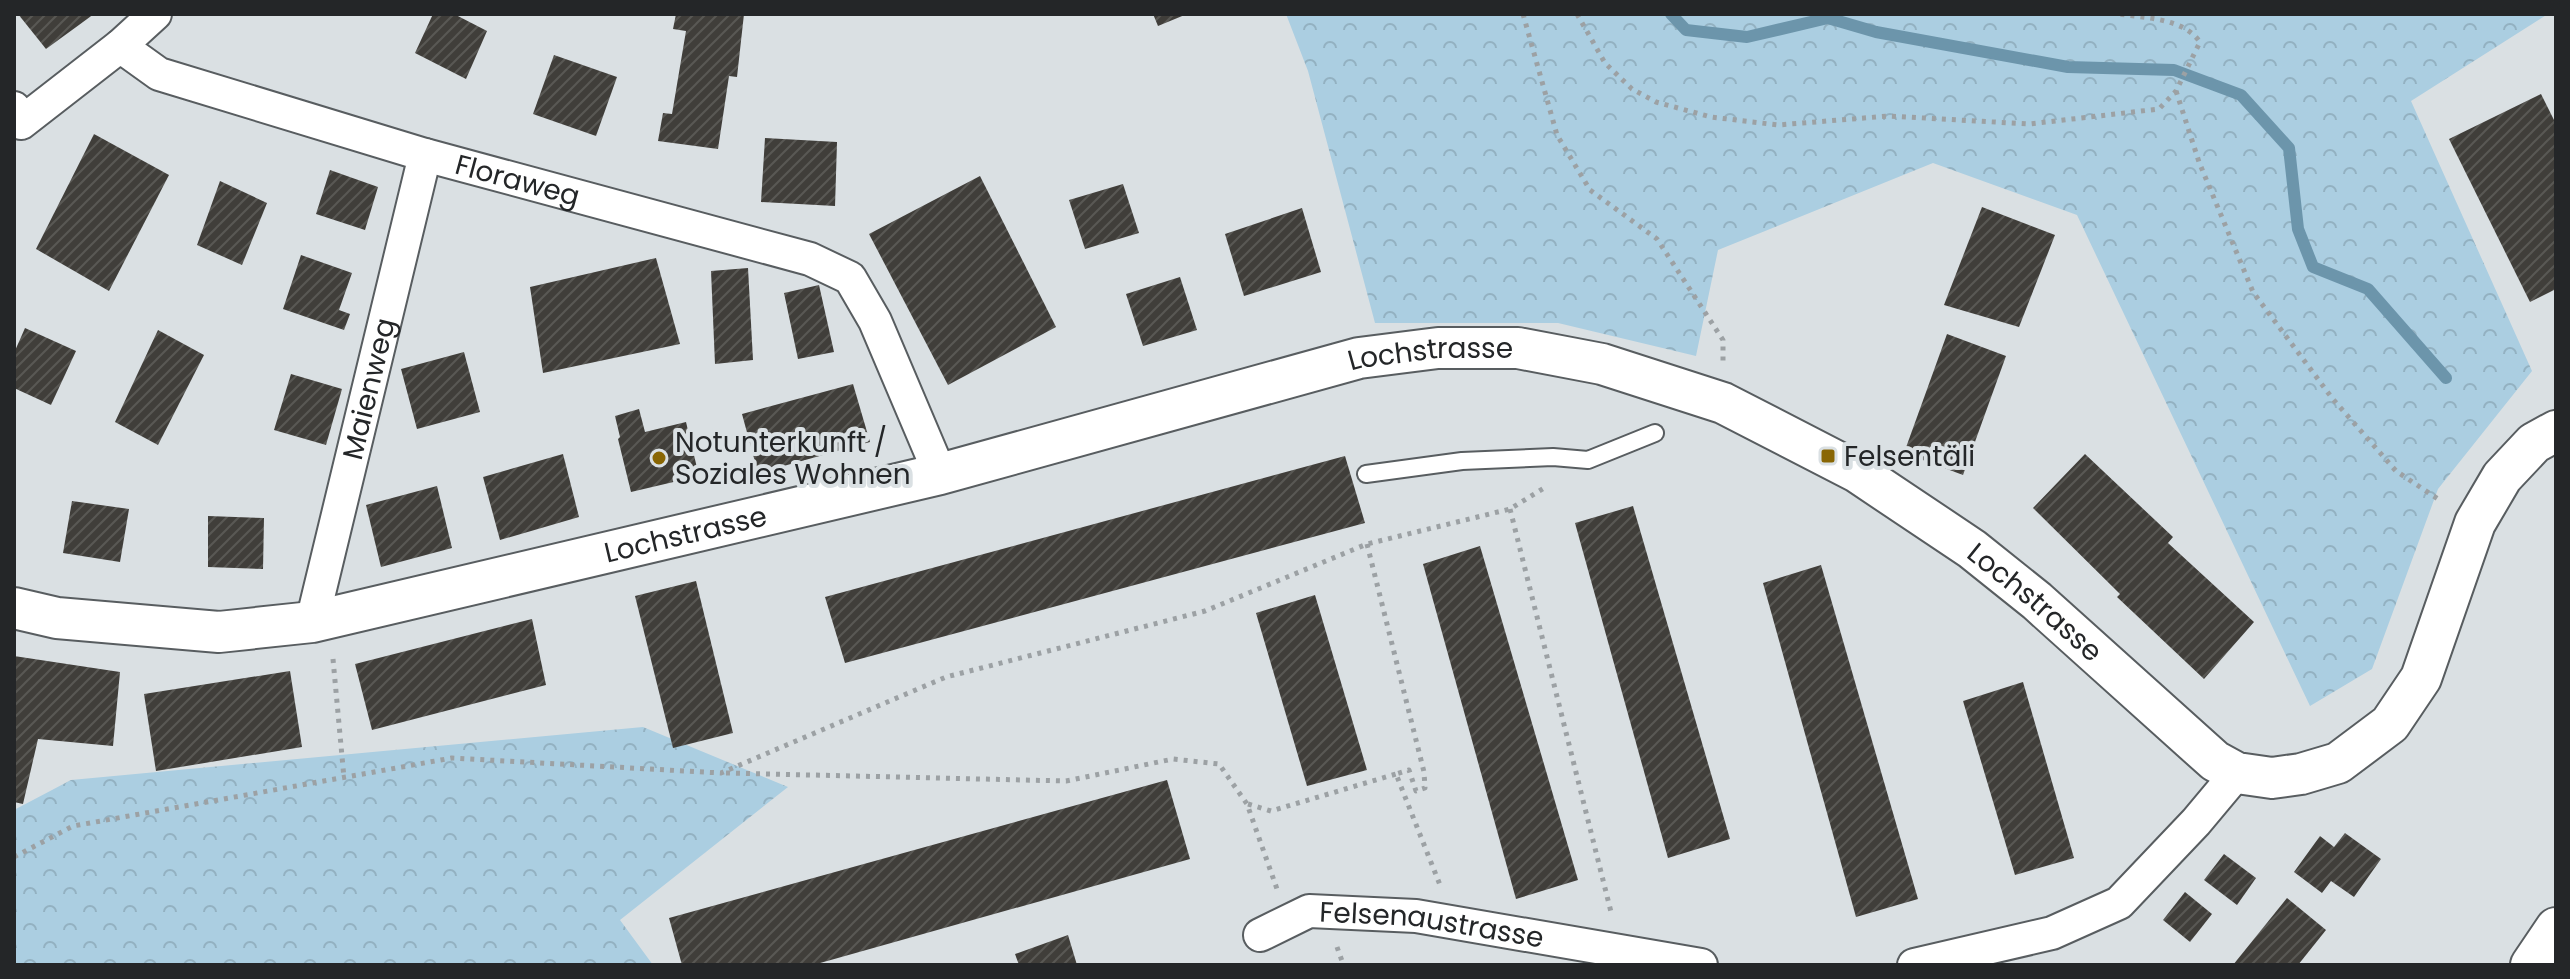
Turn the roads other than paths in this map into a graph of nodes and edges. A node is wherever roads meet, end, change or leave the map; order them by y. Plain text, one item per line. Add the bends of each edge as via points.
1 (155, 14) edge
2 (120, 46) junction
3 (16, 124) edge
4 (425, 155) junction
5 (2556, 431) edge
6 (1655, 433) dead end
7 (940, 474) junction
8 (1366, 474) dead end
9 (14, 608) edge
10 (320, 620) junction
11 (2237, 773) junction
12 (2556, 928) edge
13 (1260, 935) dead end
14 (1701, 965) edge
15 (1914, 965) edge
16 (2531, 965) edge

1 - 2 street
2 - 3 street
2 - 4 street, Floraweg via 159,74
4 - 7 street, Floraweg via 810,259 850,278 875,321
4 - 10 street, Maienweg
5 - 11 street, Lochstrasse via 2534,443 2502,477 2475,523 2421,678 2390,724 2338,763 2272,778
6 - 8 lane via 1588,460 1462,461
7 - 10 street, Lochstrasse
7 - 11 street, Lochstrasse via 1359,358 1438,348 1518,348 1588,362 1723,403 1857,472 1972,549 2215,761
9 - 10 street, Lochstrasse via 57,618 219,632
11 - 15 street via 2119,903 2052,933
12 - 16 street
13 - 14 street, Felsenaustrasse via 1309,911 1416,916

